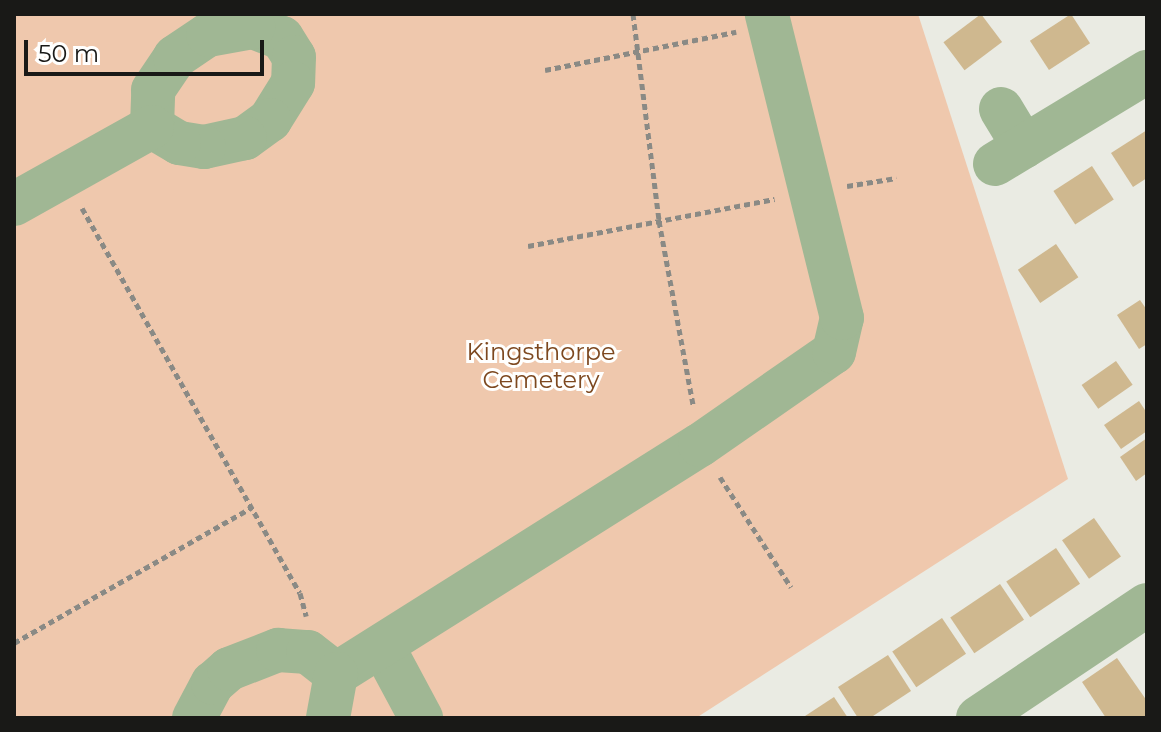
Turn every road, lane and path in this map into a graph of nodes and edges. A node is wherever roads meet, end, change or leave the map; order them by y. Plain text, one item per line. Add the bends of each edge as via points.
1 (633, 14) edge
2 (768, 20) edge
3 (637, 52) junction
4 (545, 70) dead end
5 (1147, 72) edge
6 (1001, 109) dead end
7 (152, 127) dead end
8 (64, 176) junction
9 (896, 178) dead end
10 (812, 192) junction
11 (14, 204) edge
12 (659, 221) junction
13 (528, 246) dead end
14 (700, 445) junction
15 (251, 508) junction
16 (791, 587) dead end
17 (1147, 605) edge
18 (14, 643) edge
19 (383, 647) junction
20 (327, 665) junction
21 (1027, 705) edge
22 (194, 718) edge
23 (328, 718) edge
24 (421, 718) edge
25 (978, 718) edge

1 - 3 path
2 - 3 path
2 - 10 street
3 - 4 path
3 - 12 path
5 - 6 street via 1010,155
7 - 8 street
8 - 11 street
8 - 15 path
9 - 10 path
10 - 12 path
10 - 14 street via 842,318 839,343 825,362
12 - 13 path
12 - 14 path
14 - 16 path
14 - 19 street
15 - 18 path
15 - 20 path via 300,593
17 - 21 street
19 - 20 street
19 - 24 street
20 - 22 street via 278,650 247,659 213,683
20 - 23 street
21 - 25 street

